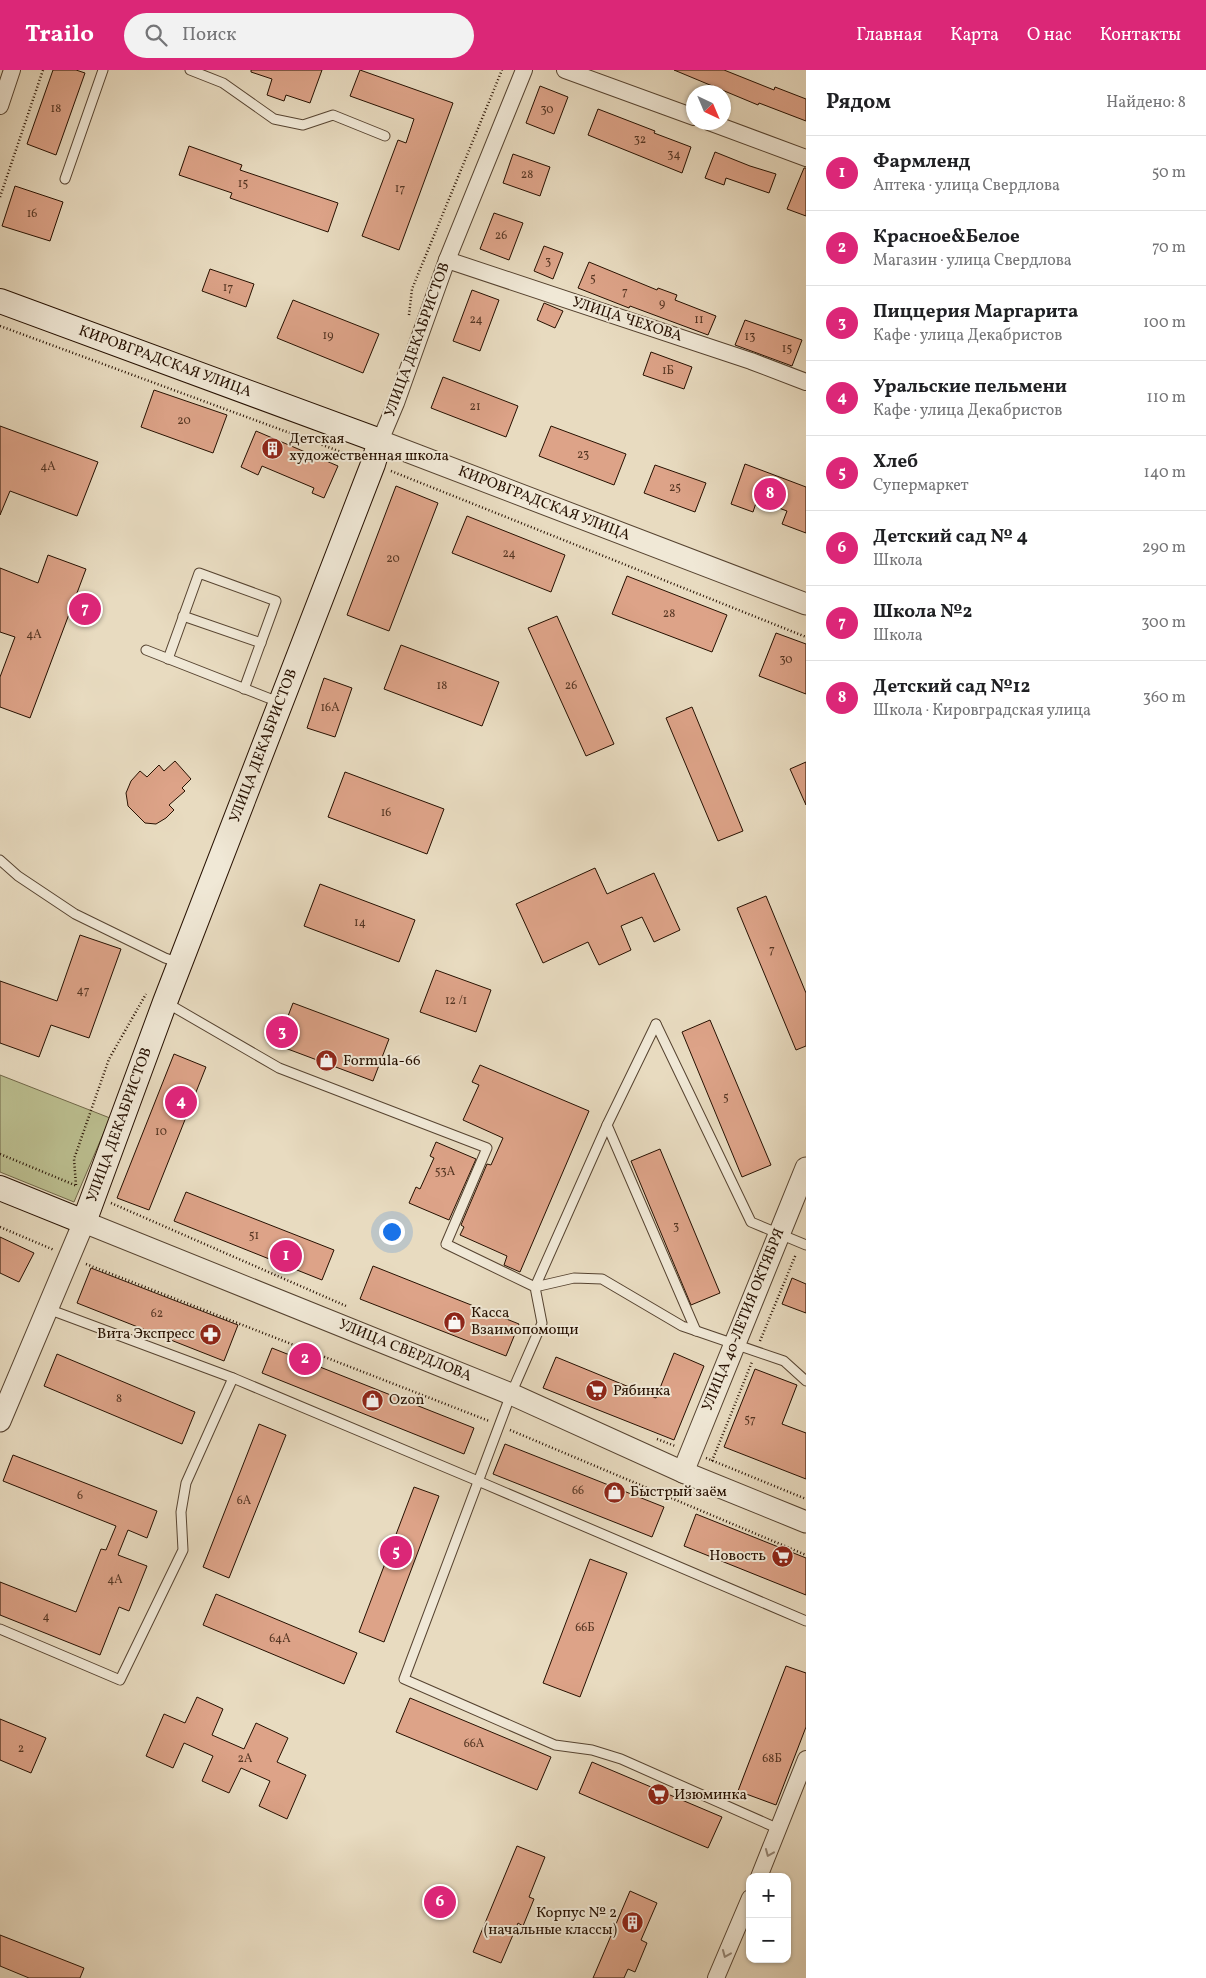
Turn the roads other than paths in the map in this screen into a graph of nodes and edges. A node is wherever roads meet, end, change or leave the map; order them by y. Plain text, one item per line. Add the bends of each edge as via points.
1 (12, 70) edge
2 (103, 70) edge
3 (190, 70) edge
4 (524, 70) edge
5 (565, 70) edge
6 (0, 106) edge
7 (686, 114) edge
8 (731, 130) edge
9 (385, 136) dead end
10 (806, 158) edge
11 (65, 180) dead end
12 (447, 260) junction
13 (0, 301) edge
14 (806, 382) edge
15 (380, 441) junction
16 (806, 604) edge
17 (183, 616) junction
18 (260, 643) junction
19 (146, 650) dead end
20 (168, 659) junction
21 (244, 688) junction
22 (281, 703) junction
23 (0, 860) edge
24 (180, 963) junction
25 (165, 1002) junction
26 (607, 1125) junction
27 (806, 1168) edge
28 (0, 1188) edge
29 (84, 1222) junction
30 (778, 1234) junction
31 (806, 1245) edge
32 (535, 1287) junction
33 (48, 1309) junction
34 (696, 1331) junction
35 (734, 1344) junction
36 (233, 1378) junction
37 (806, 1381) edge
38 (511, 1394) junction
39 (0, 1421) edge
40 (683, 1472) junction
41 (478, 1481) junction
42 (806, 1522) edge
43 (806, 1622) edge
44 (0, 1629) edge
45 (806, 1758) edge
46 (779, 1829) junction
47 (761, 1873) edge
48 (746, 1907) edge
49 (716, 1978) edge

1 - 6 street
2 - 11 lane
3 - 9 lane via 223,83 274,119 303,125 333,115
4 - 12 street, УЛИЦА ДЕКАБРИСТОВ
5 - 7 street
8 - 10 street
12 - 14 street, УЛИЦА ЧЕХОВА
12 - 15 street, УЛИЦА ДЕКАБРИСТОВ
13 - 15 main road, КИРОВГРАДСКАЯ УЛИЦА
15 - 16 street, КИРОВГРАДСКАЯ УЛИЦА
15 - 22 main road, УЛИЦА ДЕКАБРИСТОВ
17 - 18 lane
17 - 18 lane via 199,574 276,601
17 - 20 lane
18 - 21 lane
19 - 20 lane
20 - 21 lane
21 - 22 lane
22 - 24 main road, УЛИЦА ДЕКАБРИСТОВ
23 - 24 lane via 75,914
24 - 25 main road, УЛИЦА ДЕКАБРИСТОВ
25 - 29 main road, УЛИЦА ДЕКАБРИСТОВ
25 - 32 lane via 280,1068 487,1148 446,1244
26 - 30 lane via 656,1024 751,1222
26 - 32 lane
26 - 34 lane
27 - 30 street, УЛИЦА 40-ЛЕТИЯ ОКТЯБРЯ
28 - 29 main road, УЛИЦА СВЕРДЛОВА
29 - 33 street, УЛИЦА ДЕКАБРИСТОВ
29 - 38 street, УЛИЦА СВЕРДЛОВА
30 - 31 lane
30 - 35 street, УЛИЦА 40-ЛЕТИЯ ОКТЯБРЯ
32 - 34 lane via 574,1278 602,1278 682,1326
32 - 38 lane via 542,1323
33 - 36 lane
33 - 39 street, УЛИЦА ДЕКАБРИСТОВ
34 - 35 lane
35 - 37 lane via 784,1361
35 - 40 street, УЛИЦА 40-ЛЕТИЯ ОКТЯБРЯ
36 - 41 lane
36 - 44 lane via 186,1483 181,1512 183,1550 120,1680
38 - 40 street, УЛИЦА СВЕРДЛОВА
38 - 41 lane
40 - 42 street, УЛИЦА СВЕРДЛОВА
41 - 43 lane
41 - 46 lane via 404,1679 555,1745 592,1750 621,1759
45 - 46 street
46 -> 47 street
48 -> 49 street

